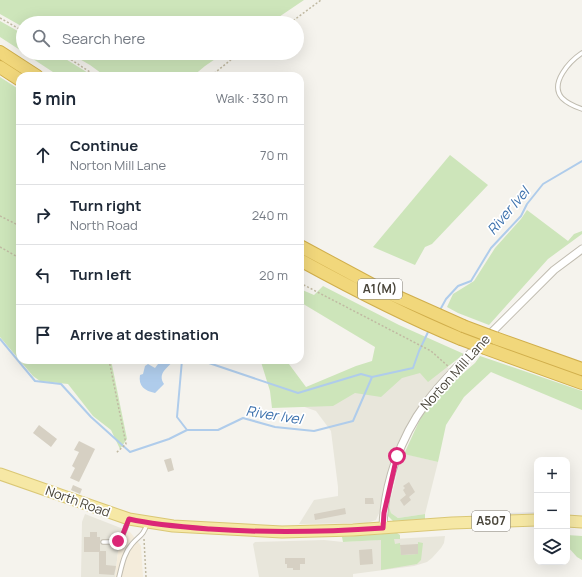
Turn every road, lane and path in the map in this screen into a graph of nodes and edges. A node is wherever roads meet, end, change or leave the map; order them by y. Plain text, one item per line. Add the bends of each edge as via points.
1 (321, 0) edge
2 (299, 16) edge
3 (0, 18) edge
4 (16, 27) edge
5 (0, 52) edge
6 (582, 53) edge
7 (71, 60) edge
8 (231, 60) edge
9 (0, 67) edge
10 (31, 72) edge
11 (90, 72) edge
12 (216, 72) edge
13 (16, 77) edge
14 (582, 109) edge
15 (0, 216) edge
16 (16, 224) edge
17 (0, 247) edge
18 (304, 248) edge
19 (582, 249) edge
20 (16, 256) edge
21 (304, 262) edge
22 (304, 285) edge
23 (110, 364) edge
24 (582, 369) edge
25 (453, 371) junction
26 (582, 383) edge
27 (116, 453) dead end
28 (0, 474) edge
29 (129, 519) junction
30 (534, 520) edge
31 (570, 521) edge
32 (582, 522) edge
33 (147, 523) junction
34 (383, 528) junction
35 (144, 534) junction
36 (103, 542) dead end
37 (120, 577) edge
38 (146, 577) edge

1 - 2 path
3 - 4 path
5 - 10 highway
6 - 14 lane via 568,66 559,84 563,99
7 - 11 path
8 - 12 path
9 - 13 highway
15 - 16 path
17 - 20 path
18 - 24 highway, A1(M), bridge via 380,288 463,326
19 - 25 street, Norton Mill Lane via 542,281
21 - 26 highway, A1(M), bridge via 416,320
22 - 25 path via 431,352
23 - 27 path via 126,444
25 - 34 street, Norton Mill Lane via 426,402 397,456
28 - 29 main road, North Road / A507
29 - 33 main road, North Road / A507
29 - 36 lane via 121,538 113,543
30 - 34 main road, North Road / A507
31 - 32 main road
33 - 34 main road, North Road / A507 via 282,532
33 - 35 lane
35 - 37 lane via 126,554
35 - 38 path

